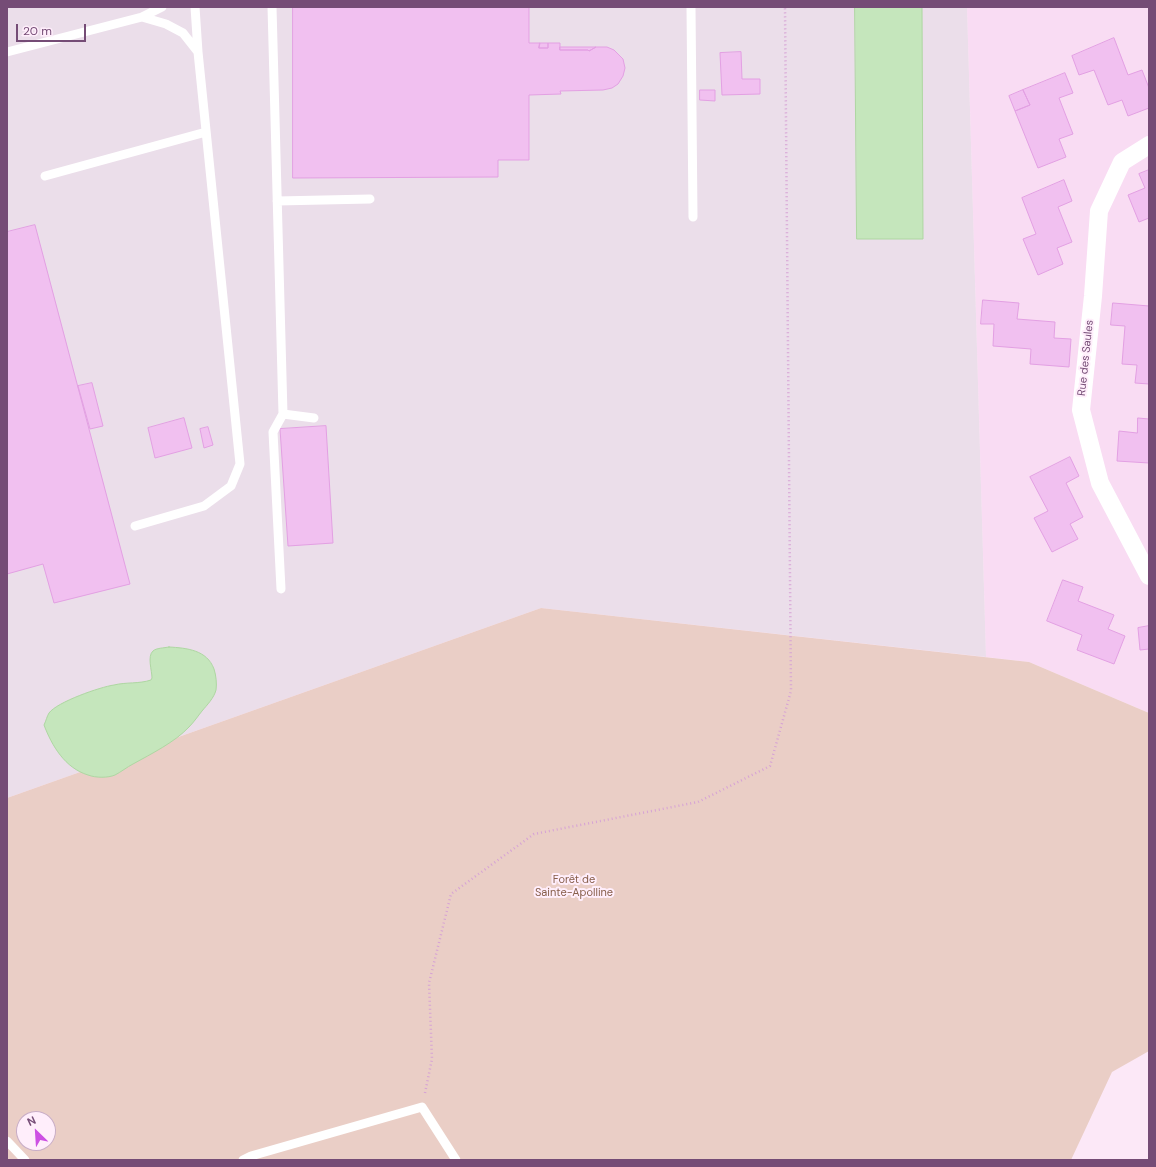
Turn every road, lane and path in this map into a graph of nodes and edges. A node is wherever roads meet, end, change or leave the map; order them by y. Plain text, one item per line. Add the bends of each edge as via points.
1 (162, 7) edge
2 (195, 7) edge
3 (272, 7) edge
4 (690, 7) edge
5 (785, 7) edge
6 (142, 17) junction
7 (7, 52) edge
8 (198, 52) junction
9 (206, 132) junction
10 (1149, 145) edge
11 (46, 176) dead end
12 (370, 199) dead end
13 (277, 201) junction
14 (692, 216) dead end
15 (283, 414) junction
16 (314, 418) dead end
17 (135, 526) dead end
18 (1149, 576) edge
19 (281, 588) dead end
20 (422, 1107) junction
21 (7, 1141) edge
22 (25, 1160) edge
23 (243, 1160) edge
24 (456, 1160) edge

1 - 6 lane
2 - 8 lane
3 - 13 lane
4 - 14 lane
5 - 20 path via 791,691 770,766 698,802 534,834 451,894 429,984 432,1059
6 - 7 lane
6 - 8 lane via 166,24 183,34
8 - 9 lane
9 - 11 lane
9 - 17 lane via 240,464 231,486 204,506
10 - 18 street, Rue des Saules via 1122,162 1099,211 1081,410 1100,483
12 - 13 lane
13 - 15 lane
15 - 16 lane
15 - 19 lane via 273,432
20 - 23 lane
20 - 24 lane
21 - 22 lane

